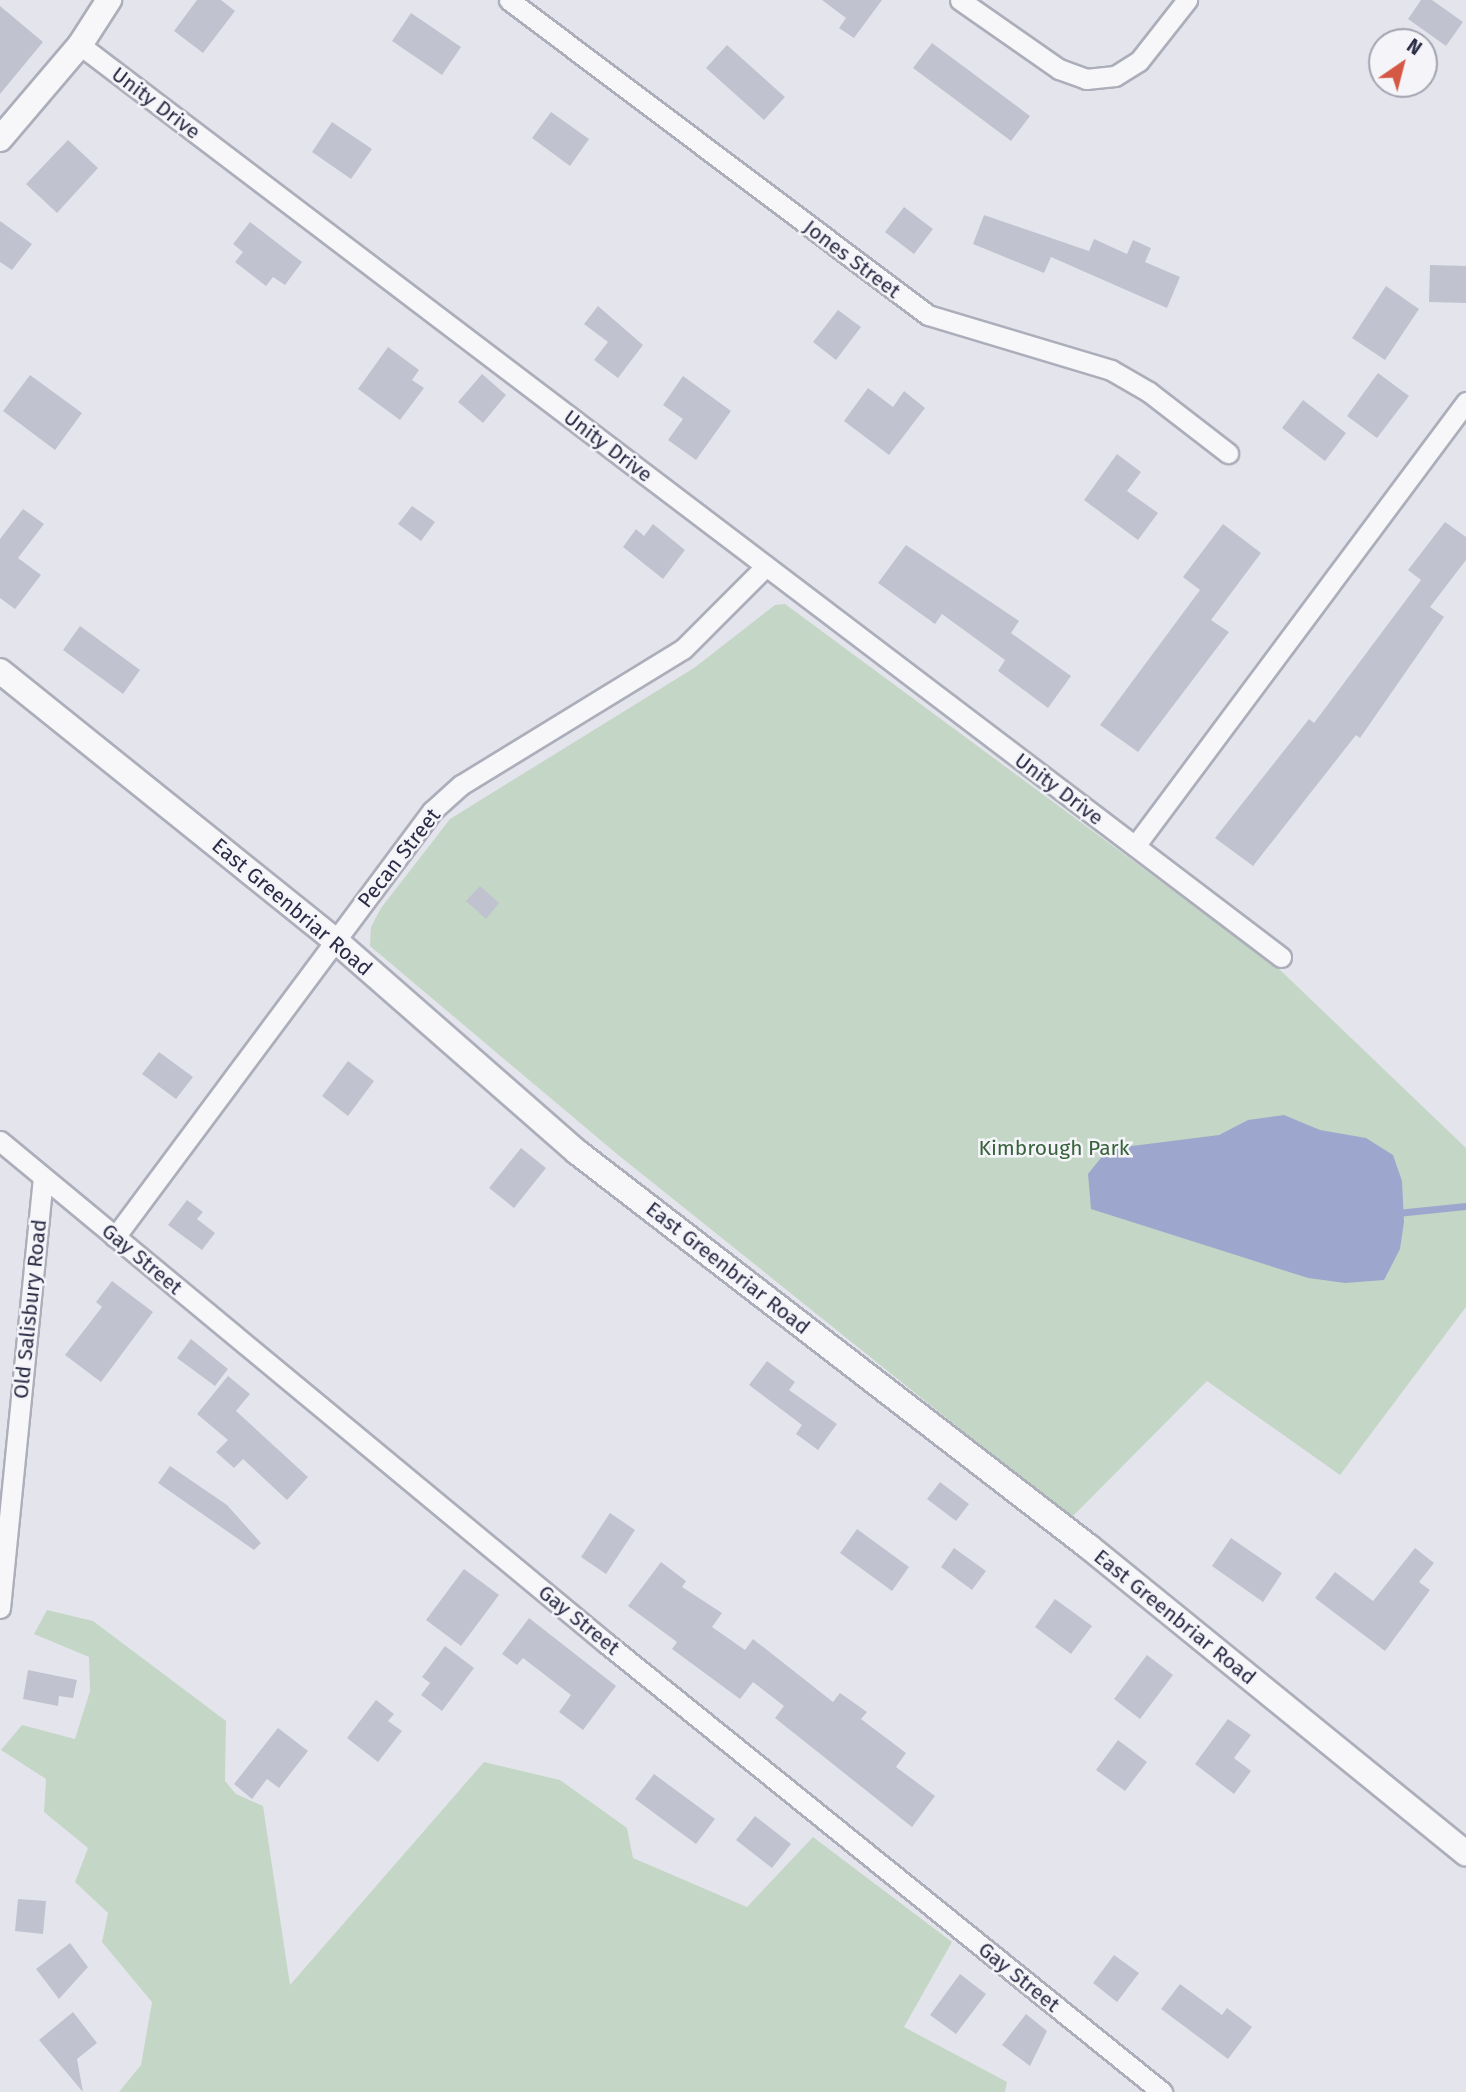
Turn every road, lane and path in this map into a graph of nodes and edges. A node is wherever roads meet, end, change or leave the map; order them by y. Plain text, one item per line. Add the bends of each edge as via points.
1 (108, 0) edge
2 (509, 0) edge
3 (960, 0) edge
4 (1186, 0) edge
5 (80, 45) junction
6 (0, 139) edge
7 (1466, 402) edge
8 (1228, 453) dead end
9 (766, 566) junction
10 (0, 671) edge
11 (1135, 846) junction
12 (336, 941) junction
13 (1281, 957) dead end
14 (0, 1141) edge
15 (43, 1177) junction
16 (115, 1237) junction
17 (0, 1608) edge
18 (1466, 1853) edge
19 (1162, 2092) edge

1 - 5 street
2 - 8 street, Jones Street via 928,315 1111,370 1149,391
3 - 4 street via 1049,63 1086,79 1115,76 1139,61
5 - 6 street
5 - 9 street, Unity Drive
7 - 11 street
9 - 11 street, Unity Drive
9 - 12 street, Pecan Street via 683,649 461,785 432,811
10 - 12 street, East Greenbriar Road
11 - 13 street, Unity Drive
12 - 16 street, Pecan Street
12 - 18 street, East Greenbriar Road via 577,1152 1089,1547
14 - 15 street, Gay Street
15 - 16 street, Gay Street
15 - 17 street, Old Salisbury Road
16 - 19 street, Gay Street

